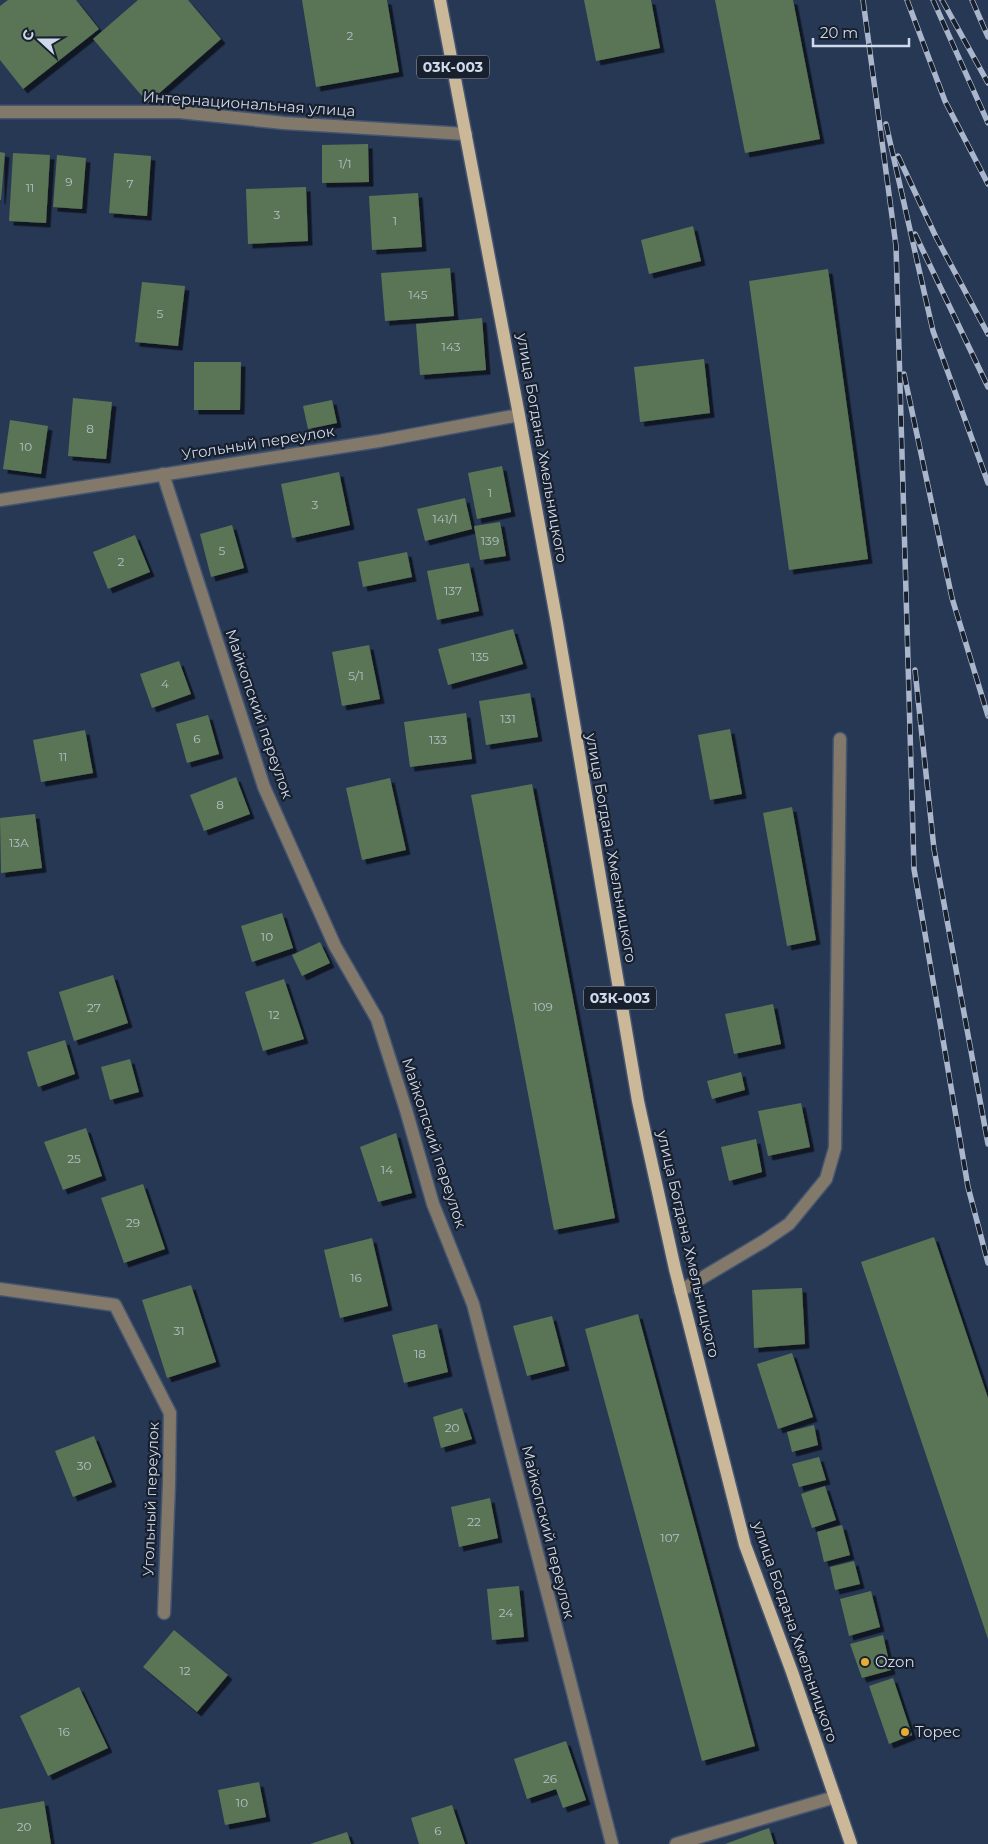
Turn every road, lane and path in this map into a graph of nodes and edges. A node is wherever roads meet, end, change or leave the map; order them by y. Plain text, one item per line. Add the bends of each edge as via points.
1 (440, 0) edge
2 (0, 112) edge
3 (466, 134) junction
4 (520, 415) junction
5 (163, 474) junction
6 (0, 500) edge
7 (840, 740) dead end
8 (0, 1289) edge
9 (680, 1291) junction
10 (164, 1613) dead end
11 (835, 1797) junction
12 (612, 1844) edge
13 (676, 1844) edge
14 (851, 1844) edge

1 - 3 main road, 03К-003
2 - 3 street, Интернациональная улица via 179,112 284,123
3 - 4 main road, улица Богдана Хмельницкого / 03К-003
4 - 5 street, Угольный переулок via 379,441
4 - 9 main road, улица Богдана Хмельницкого / 03К-003 via 638,1101
5 - 6 street, Угольный переулок
5 - 12 street, Майкопский переулок via 264,787 335,946 377,1019 433,1204 473,1304
7 - 9 street via 835,1148 826,1179 789,1224
8 - 10 street, Угольный переулок via 115,1305 170,1413
9 - 11 main road, улица Богдана Хмельницкого / 03К-003 via 745,1545
11 - 13 street
11 - 14 main road, улица Богдана Хмельницкого / 03К-003

